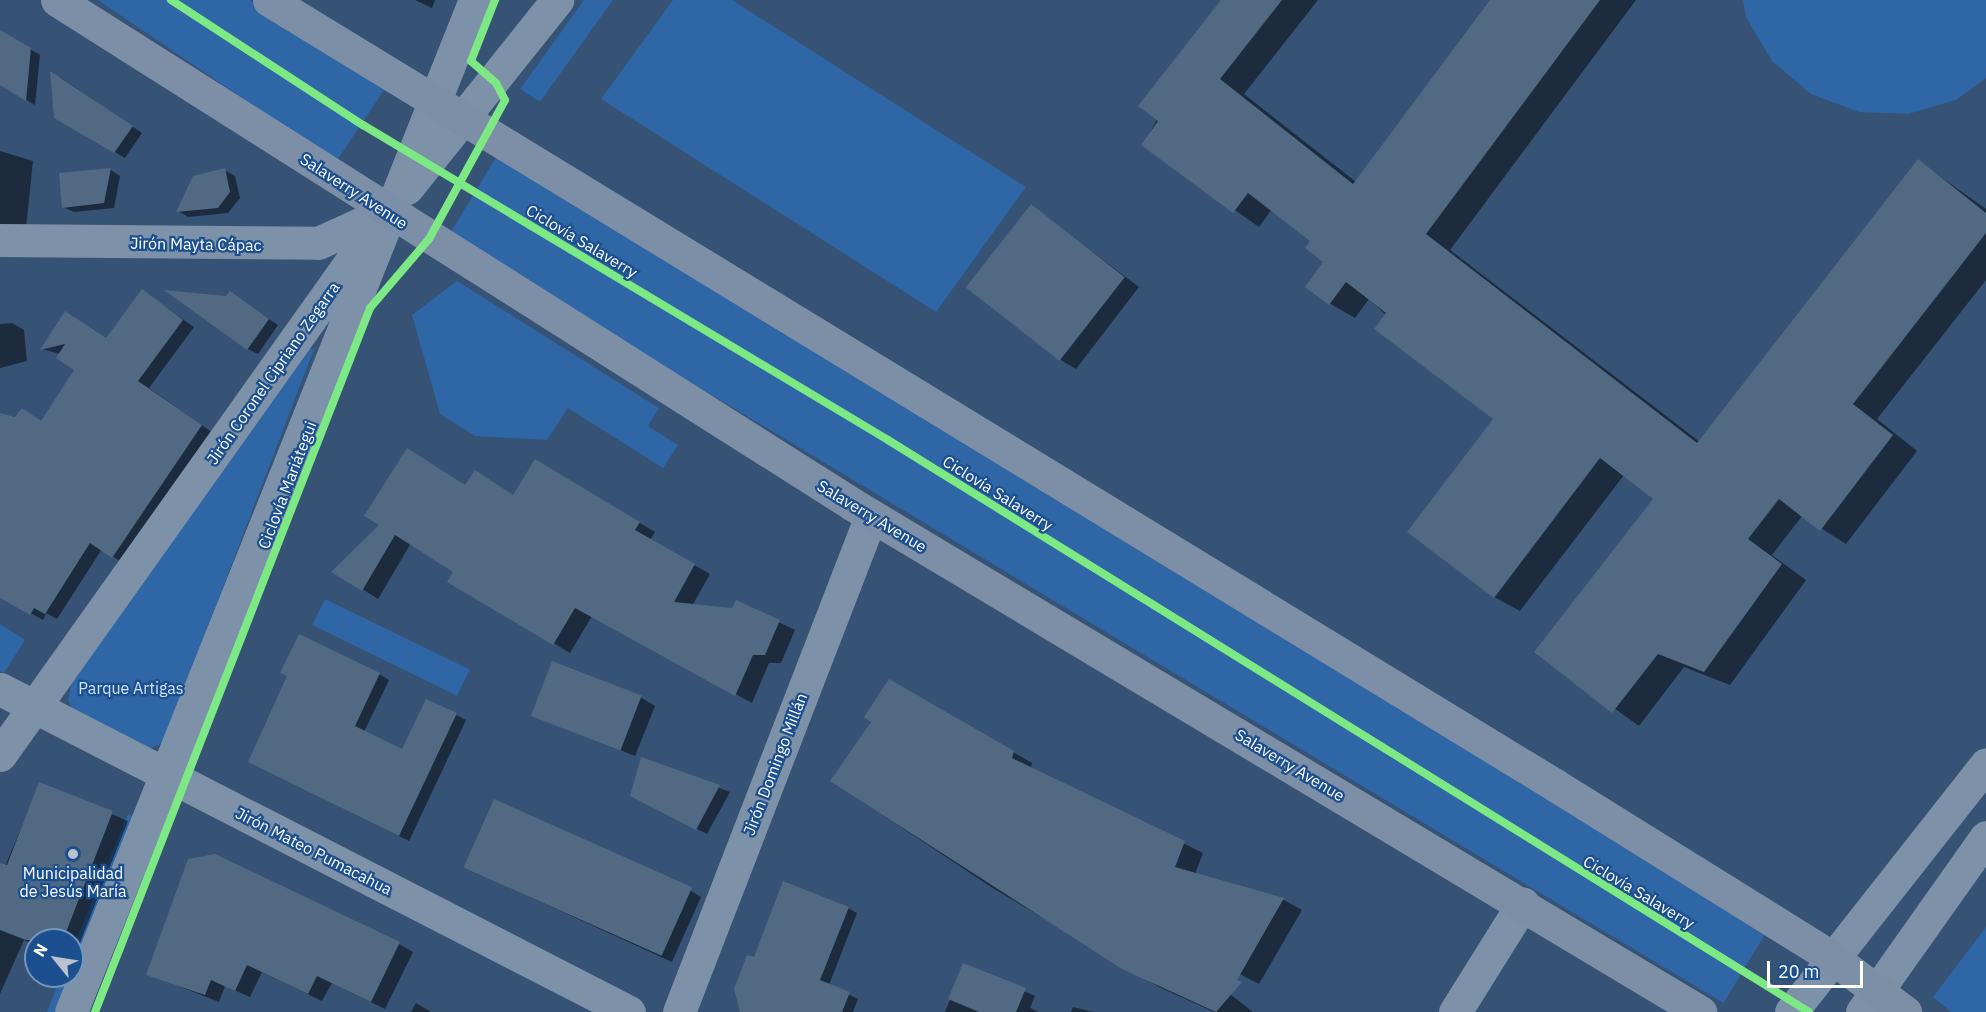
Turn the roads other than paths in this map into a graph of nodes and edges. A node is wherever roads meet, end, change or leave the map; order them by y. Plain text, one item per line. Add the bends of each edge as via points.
1 (57, 0) edge
2 (269, 0) edge
3 (475, 0) edge
4 (557, 0) edge
5 (434, 100) junction
6 (466, 119) junction
7 (386, 212) junction
8 (0, 240) edge
9 (871, 516) junction
10 (0, 689) edge
11 (33, 709) junction
12 (0, 755) edge
13 (1986, 766) edge
14 (165, 775) junction
15 (1986, 837) edge
16 (1523, 903) junction
17 (1830, 956) junction
18 (1869, 1001) edge
19 (71, 1012) edge
20 (629, 1012) edge
21 (679, 1012) edge
22 (1455, 1012) edge
23 (1700, 1012) edge
24 (1791, 1012) edge
25 (1905, 1012) edge

1 - 7 main road, Salaverry Avenue
2 - 5 main road
3 - 5 street
4 - 6 street, Jirón Coronel Cipriano Zegarra
5 - 6 main road
5 - 7 street
6 - 7 street, Jirón Coronel Cipriano Zegarra
6 - 17 main road
7 - 8 street, Jirón Mayta Cápac via 318,243
7 - 9 main road, Salaverry Avenue
7 - 11 street, Jirón Coronel Cipriano Zegarra
7 - 14 street
9 - 16 main road, Salaverry Avenue
9 - 21 street, Jirón Domingo Millán
10 - 11 street, Jirón Mateo Pumacahua
11 - 12 street, Jirón Coronel Cipriano Zegarra
11 - 14 street, Jirón Mateo Pumacahua
13 - 17 street
14 - 19 street
14 - 20 street, Jirón Mateo Pumacahua
15 - 18 street
16 - 22 street
16 - 23 main road, Salaverry Avenue
17 - 18 main road
17 - 24 street
18 - 25 main road

